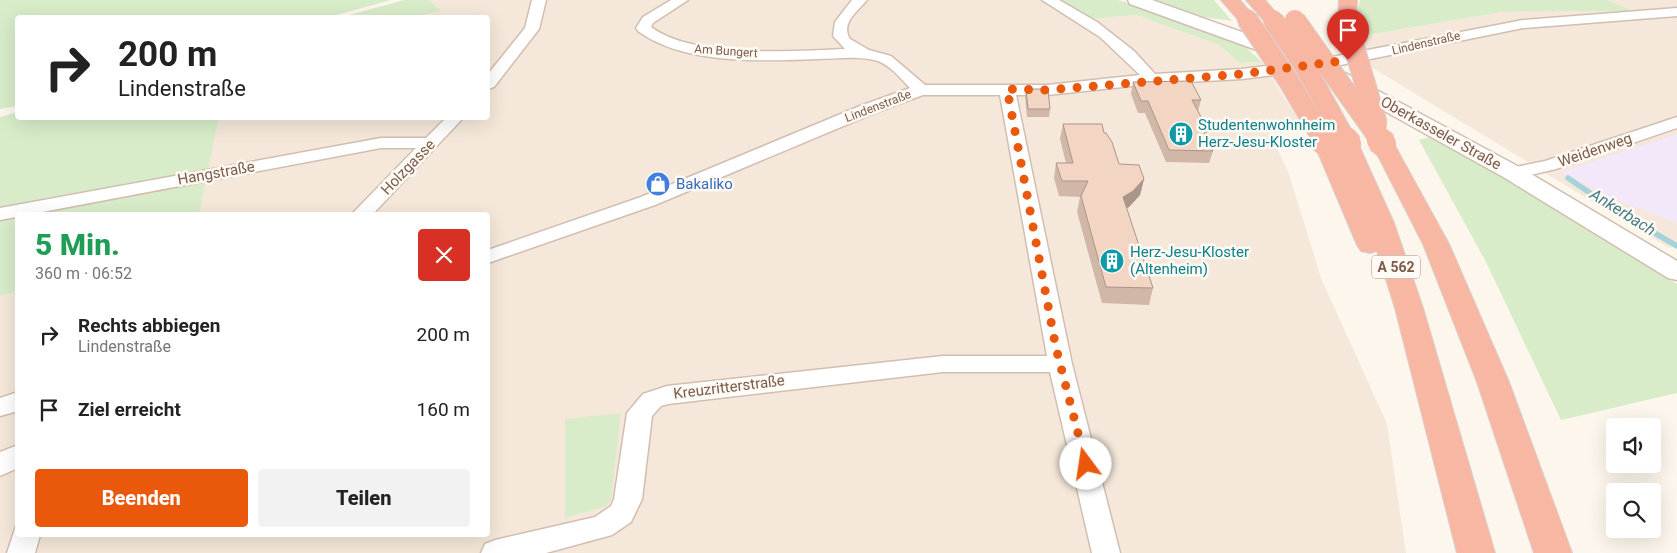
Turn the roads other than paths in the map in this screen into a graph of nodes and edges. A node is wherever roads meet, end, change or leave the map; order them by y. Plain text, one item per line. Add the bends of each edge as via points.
1 (539, 0) edge
2 (681, 0) edge
3 (860, 0) edge
4 (1049, 0) edge
5 (1136, 0) edge
6 (1230, 0) edge
7 (1255, 0) edge
8 (1348, 0) edge
9 (1677, 12) edge
10 (1284, 16) junction
11 (863, 53) junction
12 (1316, 65) junction
13 (1151, 79) junction
14 (490, 82) edge
15 (1007, 89) junction
16 (922, 90) junction
17 (453, 120) edge
18 (1677, 122) edge
19 (432, 142) junction
20 (1336, 143) junction
21 (1383, 144) junction
22 (1513, 173) junction
23 (364, 212) edge
24 (0, 214) edge
25 (490, 256) edge
26 (1677, 272) edge
27 (1060, 364) junction
28 (15, 402) edge
29 (0, 407) edge
30 (15, 457) edge
31 (0, 465) edge
32 (25, 537) edge
33 (21, 553) edge
34 (495, 553) edge
35 (1106, 553) edge
36 (1476, 553) edge
37 (1553, 553) edge

1 - 14 street via 532,29
2 - 11 street, Am Bungert via 648,20 643,28 660,40 693,50 816,55
3 - 11 street via 838,26 840,36 849,46
4 - 13 street via 1085,18 1114,39
5 - 12 street, Oberkasseler Straße
6 - 20 highway, bridge
7 - 10 highway, A 562
8 - 21 highway, bridge via 1351,46 1368,89
9 - 12 street, Lindenstraße via 1524,24
10 - 20 highway, A 562, bridge
10 - 21 highway, A 562, bridge
11 - 16 street via 884,58
12 - 13 street, Lindenstraße via 1242,74
12 - 22 street, Oberkasseler Straße
13 - 15 street, Lindenstraße via 1055,89
15 - 16 street, Lindenstraße
15 - 27 street
16 - 25 street, Lindenstraße via 648,201
17 - 19 street, Holzgasse
18 - 22 street, Weidenweg via 1550,165
19 - 23 street, Holzgasse
19 - 24 street, Hangstraße via 381,143
20 - 36 highway via 1434,394
21 - 37 highway, A 562 via 1436,244 1493,382
22 - 26 street, Oberkasseler Straße
27 - 34 street, Kreuzritterstraße via 943,364 667,395 652,400 640,413 628,499 621,514 602,527
27 - 35 street
28 - 29 street
30 - 31 street
32 - 33 street

